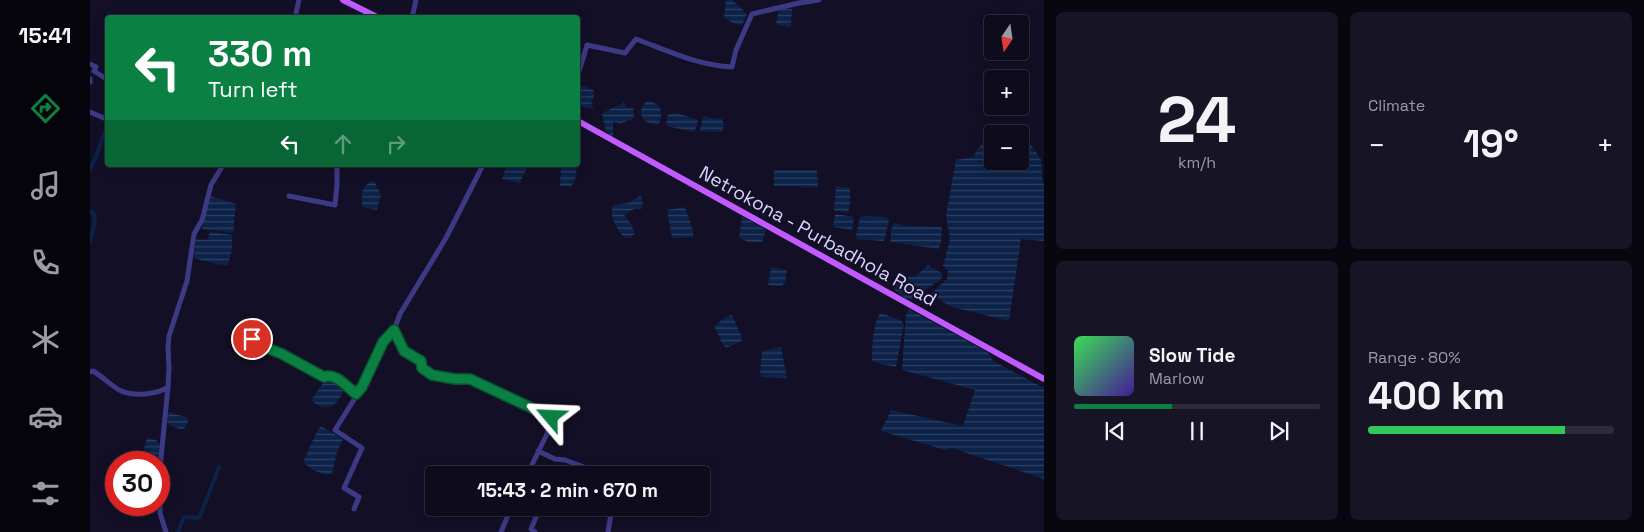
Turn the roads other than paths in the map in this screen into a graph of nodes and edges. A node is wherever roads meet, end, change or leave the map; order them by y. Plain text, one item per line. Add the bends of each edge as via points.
1 (299, 0) edge
2 (343, 0) edge
3 (416, 0) edge
4 (819, 0) edge
5 (296, 15) edge
6 (373, 15) edge
7 (413, 15) edge
8 (90, 64) edge
9 (580, 68) edge
10 (105, 78) edge
11 (90, 112) edge
12 (105, 119) edge
13 (580, 122) edge
14 (220, 167) edge
15 (337, 167) edge
16 (482, 167) edge
17 (289, 196) dead end
18 (394, 330) junction
19 (252, 339) dead end
20 (90, 372) edge
21 (1044, 379) edge
22 (168, 388) junction
23 (356, 394) junction
24 (538, 451) junction
25 (531, 466) edge
26 (581, 466) edge
27 (354, 509) dead end
28 (508, 516) edge
29 (537, 516) edge
30 (611, 516) edge
31 (166, 532) edge
32 (501, 532) edge
33 (535, 532) edge
34 (608, 532) edge

1 - 5 street
2 - 6 main road
3 - 7 street
4 - 9 street via 752,14 732,66 698,61 636,39 625,53 587,45
8 - 10 street
11 - 12 street
13 - 21 main road, Netrokona - Purbadhola Road
14 - 22 street via 194,234 184,295 171,328
15 - 17 street via 335,205
16 - 18 street
18 - 23 street via 383,342
18 - 24 street via 404,351 421,361 422,368 432,375 470,379 551,417
19 - 23 street via 324,377 335,376
20 - 22 street via 127,394
22 - 31 street via 160,493 160,513
23 - 27 street via 335,430 362,448 344,488 359,497
24 - 25 street
24 - 26 street
28 - 32 street
29 - 33 street via 531,529
30 - 34 street

